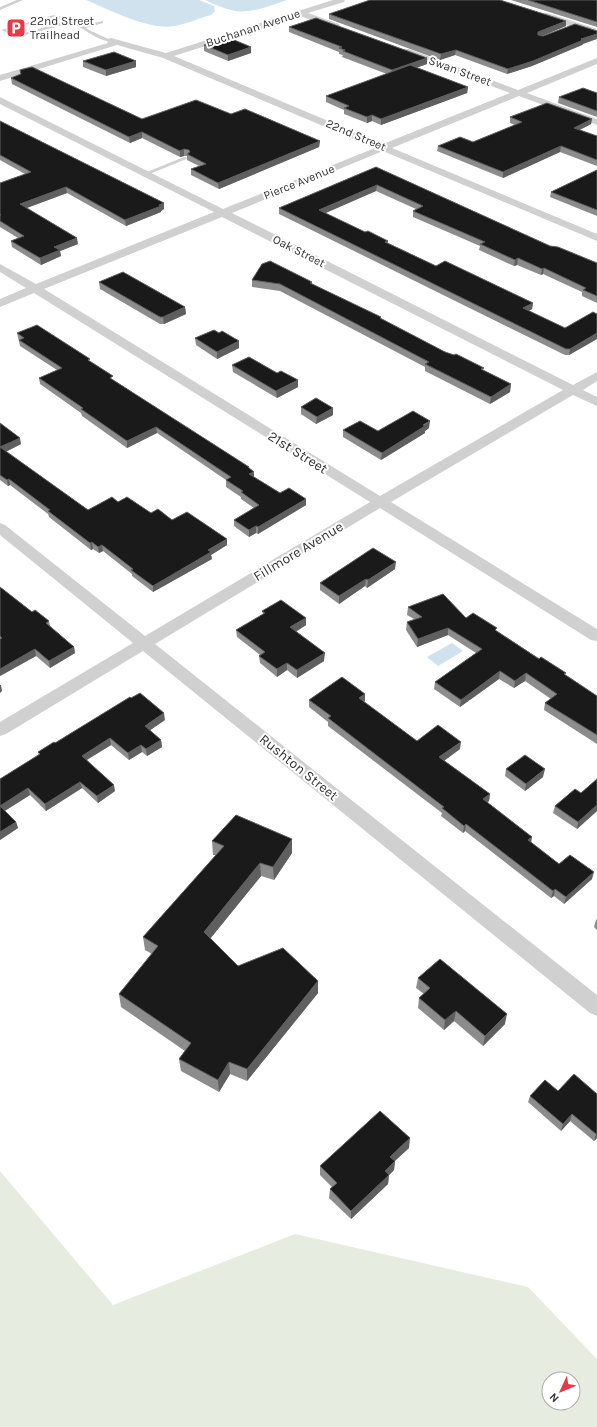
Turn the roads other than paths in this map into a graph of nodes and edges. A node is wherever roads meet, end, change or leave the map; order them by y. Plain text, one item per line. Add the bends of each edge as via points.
1 (21, 0) edge
2 (341, 0) edge
3 (0, 9) edge
4 (534, 12) edge
5 (300, 13) junction
6 (72, 21) junction
7 (101, 22) dead end
8 (578, 26) junction
9 (83, 27) junction
10 (344, 29) edge
11 (565, 30) edge
12 (597, 32) edge
13 (114, 42) junction
14 (395, 48) edge
15 (166, 56) junction
16 (597, 61) edge
17 (0, 78) edge
18 (519, 93) junction
19 (0, 100) edge
20 (597, 122) edge
21 (384, 147) junction
22 (186, 158) edge
23 (145, 174) junction
24 (223, 213) junction
25 (597, 238) edge
26 (0, 267) edge
27 (36, 289) junction
28 (0, 303) edge
29 (597, 376) edge
30 (573, 390) junction
31 (597, 402) edge
32 (380, 502) junction
33 (0, 528) edge
34 (597, 636) edge
35 (143, 643) junction
36 (0, 730) edge
37 (597, 1007) edge

1 - 3 lane
2 - 5 street, Buchanan Avenue
4 - 8 street
5 - 10 street
5 - 15 street, Buchanan Avenue
6 - 6 lane via 52,16 3,30 17,36
6 - 9 lane
7 - 9 lane
8 - 11 lane
8 - 12 street
9 - 13 lane via 92,34
13 - 15 street, 22nd Street
13 - 17 street
14 - 18 street, Swan Street
15 - 21 street, 22nd Street
16 - 18 street, Pierce Avenue
18 - 20 street, Swan Street
18 - 21 street, Pierce Avenue
19 - 23 street, Oak Street
21 - 24 street, Pierce Avenue
21 - 25 street, 22nd Street
22 - 23 lane
23 - 24 street, Oak Street
24 - 27 street, Pierce Avenue
24 - 30 street, Oak Street
26 - 27 street, 21st Street
27 - 28 street, Pierce Avenue
27 - 32 street, 21st Street
29 - 30 street, Fillmore Avenue
30 - 31 street, Oak Street
30 - 32 street, Fillmore Avenue
32 - 34 street, 21st Street
32 - 35 street, Fillmore Avenue
33 - 35 street, Rushton Street
35 - 36 street, Fillmore Avenue
35 - 37 street, Rushton Street

